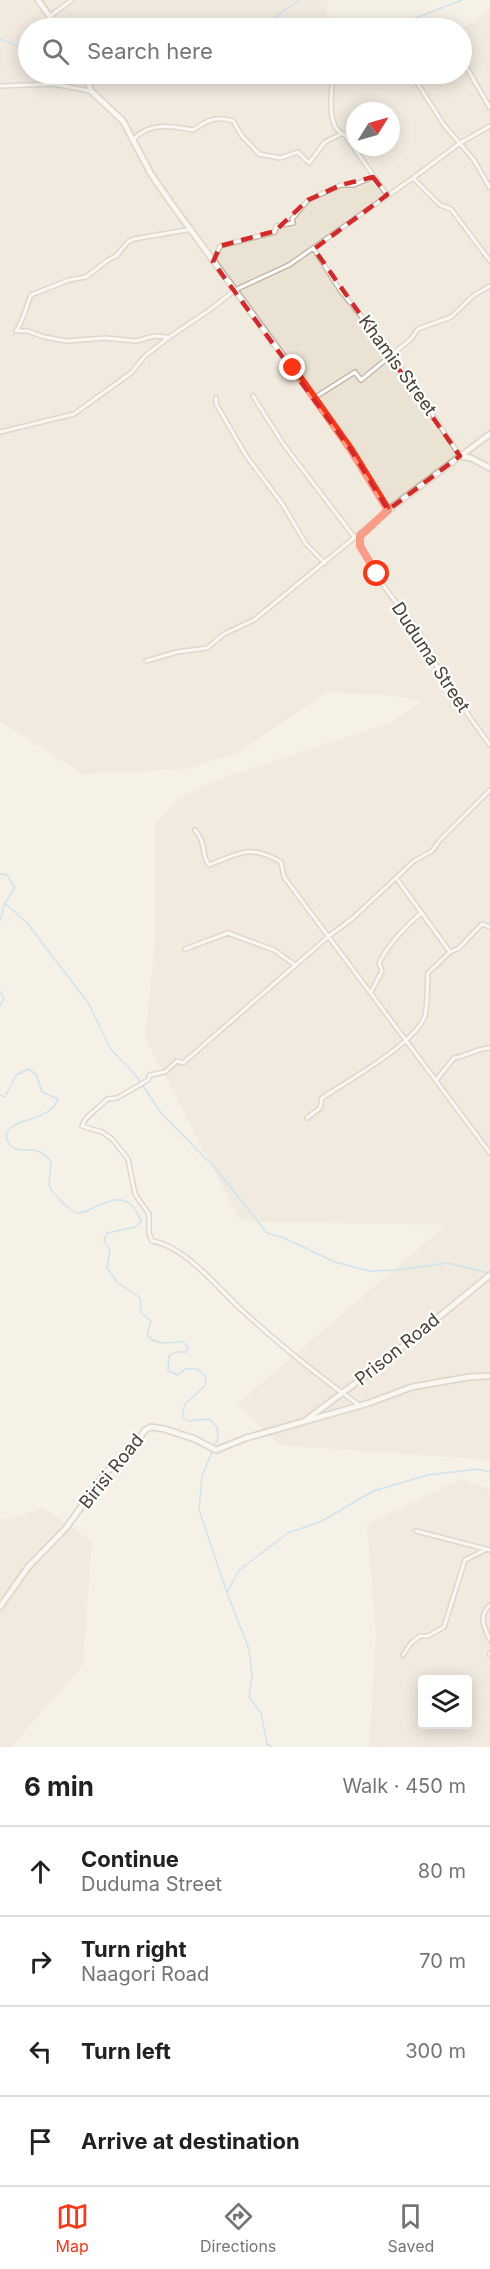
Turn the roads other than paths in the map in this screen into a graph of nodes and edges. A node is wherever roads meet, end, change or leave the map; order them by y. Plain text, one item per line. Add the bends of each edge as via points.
1 (38, 0) edge
2 (72, 0) edge
3 (48, 17) joint
4 (472, 77) edge
5 (89, 84) edge
6 (332, 84) edge
7 (418, 84) edge
8 (0, 86) edge
9 (91, 91) junction
10 (490, 108) edge
11 (490, 126) edge
12 (341, 134) junction
13 (133, 140) junction
14 (460, 143) junction
15 (373, 177) junction
16 (413, 178) junction
17 (490, 188) edge
18 (387, 195) junction
19 (192, 229) junction
20 (314, 249) junction
21 (490, 261) edge
22 (213, 262) junction
23 (490, 286) edge
24 (235, 290) junction
25 (168, 338) junction
26 (392, 354) junction
27 (253, 396) dead end
28 (216, 398) dead end
29 (314, 398) junction
30 (0, 432) edge
31 (490, 434) edge
32 (460, 456) junction
33 (490, 468) edge
34 (388, 510) junction
35 (360, 536) junction
36 (355, 539) junction
37 (351, 542) junction
38 (360, 546) junction
39 (325, 563) junction
40 (146, 661) dead end
41 (490, 745) edge
42 (490, 790) edge
43 (195, 830) dead end
44 (397, 879) junction
45 (422, 913) junction
46 (490, 927) edge
47 (329, 936) junction
48 (185, 949) dead end
49 (450, 952) junction
50 (295, 965) junction
51 (371, 992) junction
52 (407, 1040) junction
53 (490, 1048) edge
54 (437, 1079) junction
55 (307, 1118) dead end
56 (490, 1153) edge
57 (490, 1275) edge
58 (490, 1376) edge
59 (342, 1393) junction
60 (359, 1405) junction
61 (304, 1421) junction
62 (416, 1531) dead end
63 (489, 1549) edge
64 (490, 1605) edge
65 (0, 1606) edge
66 (490, 1640) edge
67 (404, 1655) dead end

1 - 3 street
2 - 3 street
4 - 10 street
5 - 9 street
6 - 12 street via 330,103
7 - 14 street
8 - 9 street via 54,84
9 - 13 street via 123,121
11 - 14 street
12 - 13 street via 325,142 309,163 298,152 280,158 259,154 233,121 220,116 193,130 170,125 141,132
12 - 15 street
13 - 19 street via 151,174
14 - 16 street
14 - 17 street
15 - 18 street
15 - 22 street via 341,185 308,200 292,219 293,223 276,226 275,232 220,246
16 - 18 street
16 - 21 street via 440,205 451,209
18 - 20 street
19 - 22 street
19 - 25 street via 134,239 86,278 69,280 31,295 16,331 67,341
20 - 24 street
20 - 26 street, Khamis Street via 340,290
22 - 24 street
23 - 26 street via 451,317 418,329
24 - 25 street
24 - 29 street
25 - 30 street via 131,373 74,414
26 - 29 street via 362,380 355,372
26 - 32 street, Khamis Street
27 - 36 street via 284,445
28 - 39 street via 247,457 306,544
29 - 34 street
31 - 32 street
32 - 33 street
32 - 34 street
34 - 35 street
35 - 36 street
35 - 38 street
36 - 37 street
37 - 38 street
37 - 39 street
38 - 41 street, Duduma Street
39 - 40 street via 254,620 224,633 207,648
42 - 44 street via 432,851 414,861
43 - 47 street via 202,838 209,865 242,851 269,855 281,862 284,877
44 - 45 street
44 - 47 street
45 - 49 street
45 - 51 street via 398,933 382,957 382,971
46 - 49 street via 482,924
47 - 50 street
47 - 51 street
48 - 50 street via 228,933 282,954
49 - 52 street via 428,973 425,1015
50 - 59 street via 183,1063 177,1062 117,1098 107,1099 87,1116 82,1126 112,1139 128,1159 135,1194 149,1214 152,1241 189,1260 245,1314
51 - 52 street
52 - 54 street
52 - 55 street via 322,1098 320,1108
53 - 54 street via 454,1058
54 - 56 street
57 - 59 street, Prison Road
58 - 60 street, Birisi Road via 412,1387
59 - 60 street
59 - 61 street, Prison Road
60 - 61 street, Birisi Road
61 - 65 street, Birisi Road via 216,1450 164,1429 145,1430 130,1453 106,1472 66,1528
62 - 63 street
63 - 67 street via 465,1560 444,1627 420,1636
64 - 66 street via 484,1610 482,1623

